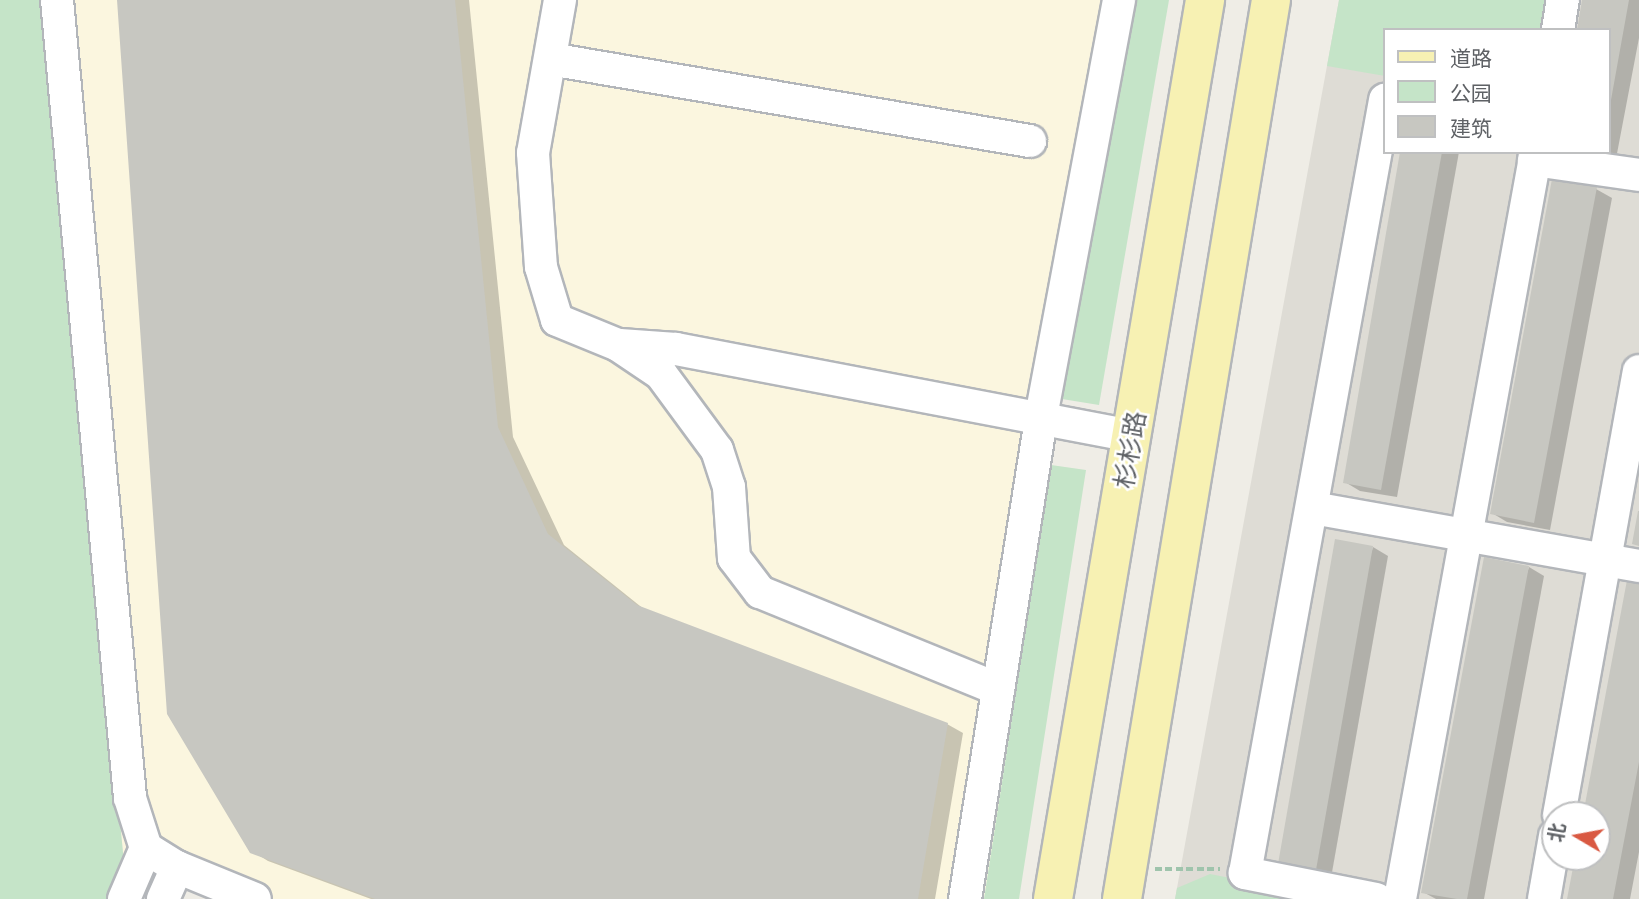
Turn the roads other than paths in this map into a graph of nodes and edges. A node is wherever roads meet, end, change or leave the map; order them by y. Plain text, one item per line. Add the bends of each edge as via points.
1 (57, 0) edge
2 (560, 0) edge
3 (1119, 0) edge
4 (1205, 0) edge
5 (1271, 0) edge
6 (1563, 0) edge
7 (1558, 28) edge
8 (550, 59) junction
9 (1384, 106) edge
10 (1030, 141) dead end
11 (1535, 156) edge
12 (1639, 175) edge
13 (618, 345) junction
14 (1639, 371) edge
15 (1041, 417) junction
16 (1133, 436) junction
17 (1313, 508) junction
18 (1466, 535) junction
19 (1605, 560) junction
20 (1639, 566) edge
21 (998, 689) junction
22 (1562, 801) edge
23 (146, 848) junction
24 (177, 867) junction
25 (1549, 871) edge
26 (1124, 885) edge
27 (124, 899) edge
28 (163, 899) edge
29 (255, 899) edge
30 (965, 899) edge
31 (1053, 899) edge
32 (1376, 899) edge
33 (1399, 899) edge
34 (1544, 899) edge

1 - 23 lane via 130,798
2 - 8 lane
3 - 15 lane
4 - 16 main road, 杉杉路
5 - 26 main road
6 - 7 lane
8 - 10 lane
8 - 13 lane via 533,153 541,267 557,320
9 - 17 lane
11 - 12 lane
11 - 18 lane
13 - 15 lane via 676,349
13 - 21 lane via 661,374 717,450 729,487 734,558 760,592
14 - 19 lane
15 - 16 lane
15 - 21 lane
16 - 31 main road, 杉杉路
17 - 18 lane
17 - 32 lane via 1245,873
18 - 19 lane
18 - 33 lane
19 - 20 lane
19 - 22 lane
21 - 30 lane
23 - 24 lane
23 - 27 lane
24 - 28 lane
24 - 29 lane
25 - 34 lane

